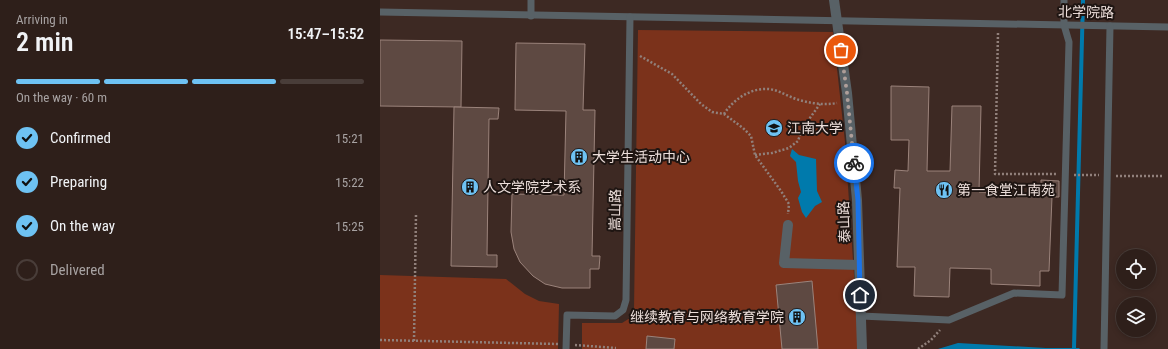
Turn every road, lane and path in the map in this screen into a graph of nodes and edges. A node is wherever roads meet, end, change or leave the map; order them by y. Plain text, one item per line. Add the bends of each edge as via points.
1 (531, 0) edge
2 (834, 0) edge
3 (1064, 0) edge
4 (380, 12) edge
5 (531, 16) junction
6 (630, 18) junction
7 (837, 21) junction
8 (998, 24) junction
9 (1064, 25) junction
10 (1110, 26) junction
11 (1168, 27) edge
12 (630, 50) junction
13 (848, 102) junction
14 (820, 104) junction
15 (724, 114) junction
16 (756, 155) junction
17 (1065, 174) junction
18 (1106, 176) junction
19 (1163, 176) dead end
20 (416, 214) dead end
21 (788, 225) joint
22 (859, 265) junction
23 (861, 316) junction
24 (949, 320) junction
25 (380, 340) edge
26 (414, 341) junction
27 (566, 347) edge
28 (616, 348) edge
29 (862, 349) edge
30 (918, 349) edge
31 (1104, 349) edge

1 - 5 lane
2 - 7 street, 泰山路
3 - 9 lane
4 - 5 lane, 北学院路
5 - 6 lane, 北学院路
6 - 7 lane, 北学院路
6 - 12 lane, 嵩山路
7 - 8 lane, 北学院路
7 - 13 street, 泰山路
8 - 9 lane, 北学院路
8 - 17 path via 995,174
9 - 10 lane, 北学院路
9 - 17 lane via 1069,42
10 - 11 lane, 北学院路
10 - 18 lane
12 - 15 path via 672,74 712,112
12 - 27 lane, 嵩山路 via 626,300 623,310 615,316 567,315
13 - 14 path
13 - 22 street, 泰山路 via 858,200
14 - 15 path via 802,101 773,90 761,90 744,94
14 - 16 path via 802,129 798,141 789,148 772,154
15 - 16 path via 751,136
16 - 21 path via 789,204
17 - 18 path
17 - 24 lane via 1062,294 1014,293
18 - 19 path
18 - 31 lane
20 - 26 path
21 - 22 street via 784,263
22 - 23 street, 泰山路
23 - 24 lane
23 - 29 street, 泰山路
24 - 30 path via 931,340
25 - 26 path
26 - 27 path
27 - 28 path

